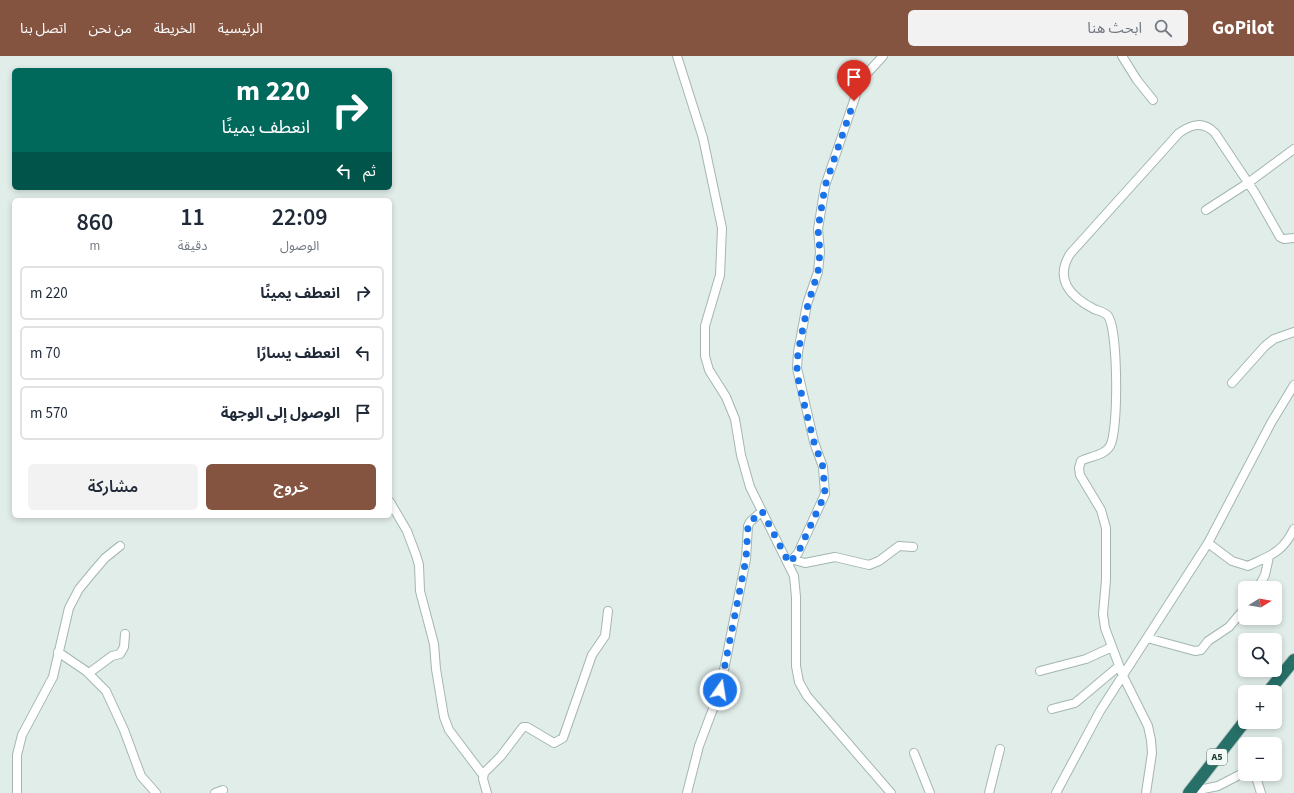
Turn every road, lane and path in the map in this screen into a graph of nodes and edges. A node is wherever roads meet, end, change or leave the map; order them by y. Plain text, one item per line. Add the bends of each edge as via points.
1 (677, 56) edge
2 (883, 56) edge
3 (1122, 56) edge
4 (1153, 100) dead end
5 (1294, 149) edge
6 (1248, 183) junction
7 (1206, 210) dead end
8 (1294, 238) edge
9 (1294, 332) edge
10 (1232, 383) dead end
11 (1294, 385) edge
12 (392, 505) edge
13 (762, 511) junction
14 (1294, 529) edge
15 (1208, 543) junction
16 (120, 546) dead end
17 (913, 547) dead end
18 (1269, 557) junction
19 (792, 562) junction
20 (1262, 581) edge
21 (608, 611) dead end
22 (1238, 616) edge
23 (125, 634) dead end
24 (1147, 638) junction
25 (1112, 647) junction
26 (58, 652) junction
27 (1294, 660) edge
28 (1119, 666) junction
29 (1294, 670) edge
30 (1040, 671) dead end
31 (89, 673) junction
32 (1123, 676) junction
33 (1274, 685) edge
34 (1282, 685) edge
35 (1052, 709) dead end
36 (1239, 729) edge
37 (1246, 729) edge
38 (1000, 749) dead end
39 (914, 753) dead end
40 (483, 776) junction
41 (1238, 776) edge
42 (1257, 781) edge
43 (1195, 792) edge
44 (17, 793) edge
45 (156, 793) edge
46 (487, 793) edge
47 (687, 793) edge
48 (891, 793) edge
49 (930, 793) edge
50 (990, 793) edge
51 (1056, 793) edge
52 (1146, 793) edge
53 (1261, 793) edge

1 - 13 street via 703,138 722,228 720,275 705,326 705,356 709,370 731,408 746,476
2 - 19 street via 865,74 858,88 825,186 821,206 818,272 808,304 797,368 814,442 823,467 825,494
3 - 4 street via 1136,80
5 - 6 street
6 - 7 street
6 - 8 street via 1277,234 1284,239
6 - 25 street via 1210,128 1195,124 1188,126 1070,254 1064,264 1062,273 1072,294 1083,303 1107,315 1111,324 1115,358 1116,425 1112,441 1105,452 1081,461 1079,468 1101,510 1106,528 1103,614
9 - 10 street via 1274,339 1265,346
11 - 15 street
12 - 40 street via 407,531 418,560 420,591 434,644 444,718 449,730
13 - 19 street
13 - 47 street via 748,526 746,559 720,690 699,746
14 - 18 street via 1286,543
15 - 18 street via 1232,561 1248,566
15 - 24 street
16 - 26 street via 105,558 73,598
17 - 19 street via 900,546 880,561 869,565 835,557 805,563
18 - 20 street
19 - 48 street via 796,584 796,666 799,682 807,696
21 - 40 street via 605,636 592,655 564,738 554,743 531,728 523,727
22 - 24 street via 1201,650
23 - 31 street via 124,647 120,654 112,656
24 - 32 street
25 - 28 street
25 - 30 street via 1086,659
26 - 31 street
26 - 44 street via 54,677 22,735 17,755
27 - 33 highway
28 - 32 street
28 - 35 street via 1074,703
29 - 34 highway
31 - 45 street via 106,691 141,776
32 - 51 street via 1100,711
32 - 52 street via 1148,726 1151,740 1152,753
36 - 43 highway, A5
37 - 43 highway, A5
38 - 50 street
39 - 49 street
40 - 46 street
41 - 43 street via 1218,786
42 - 53 street

